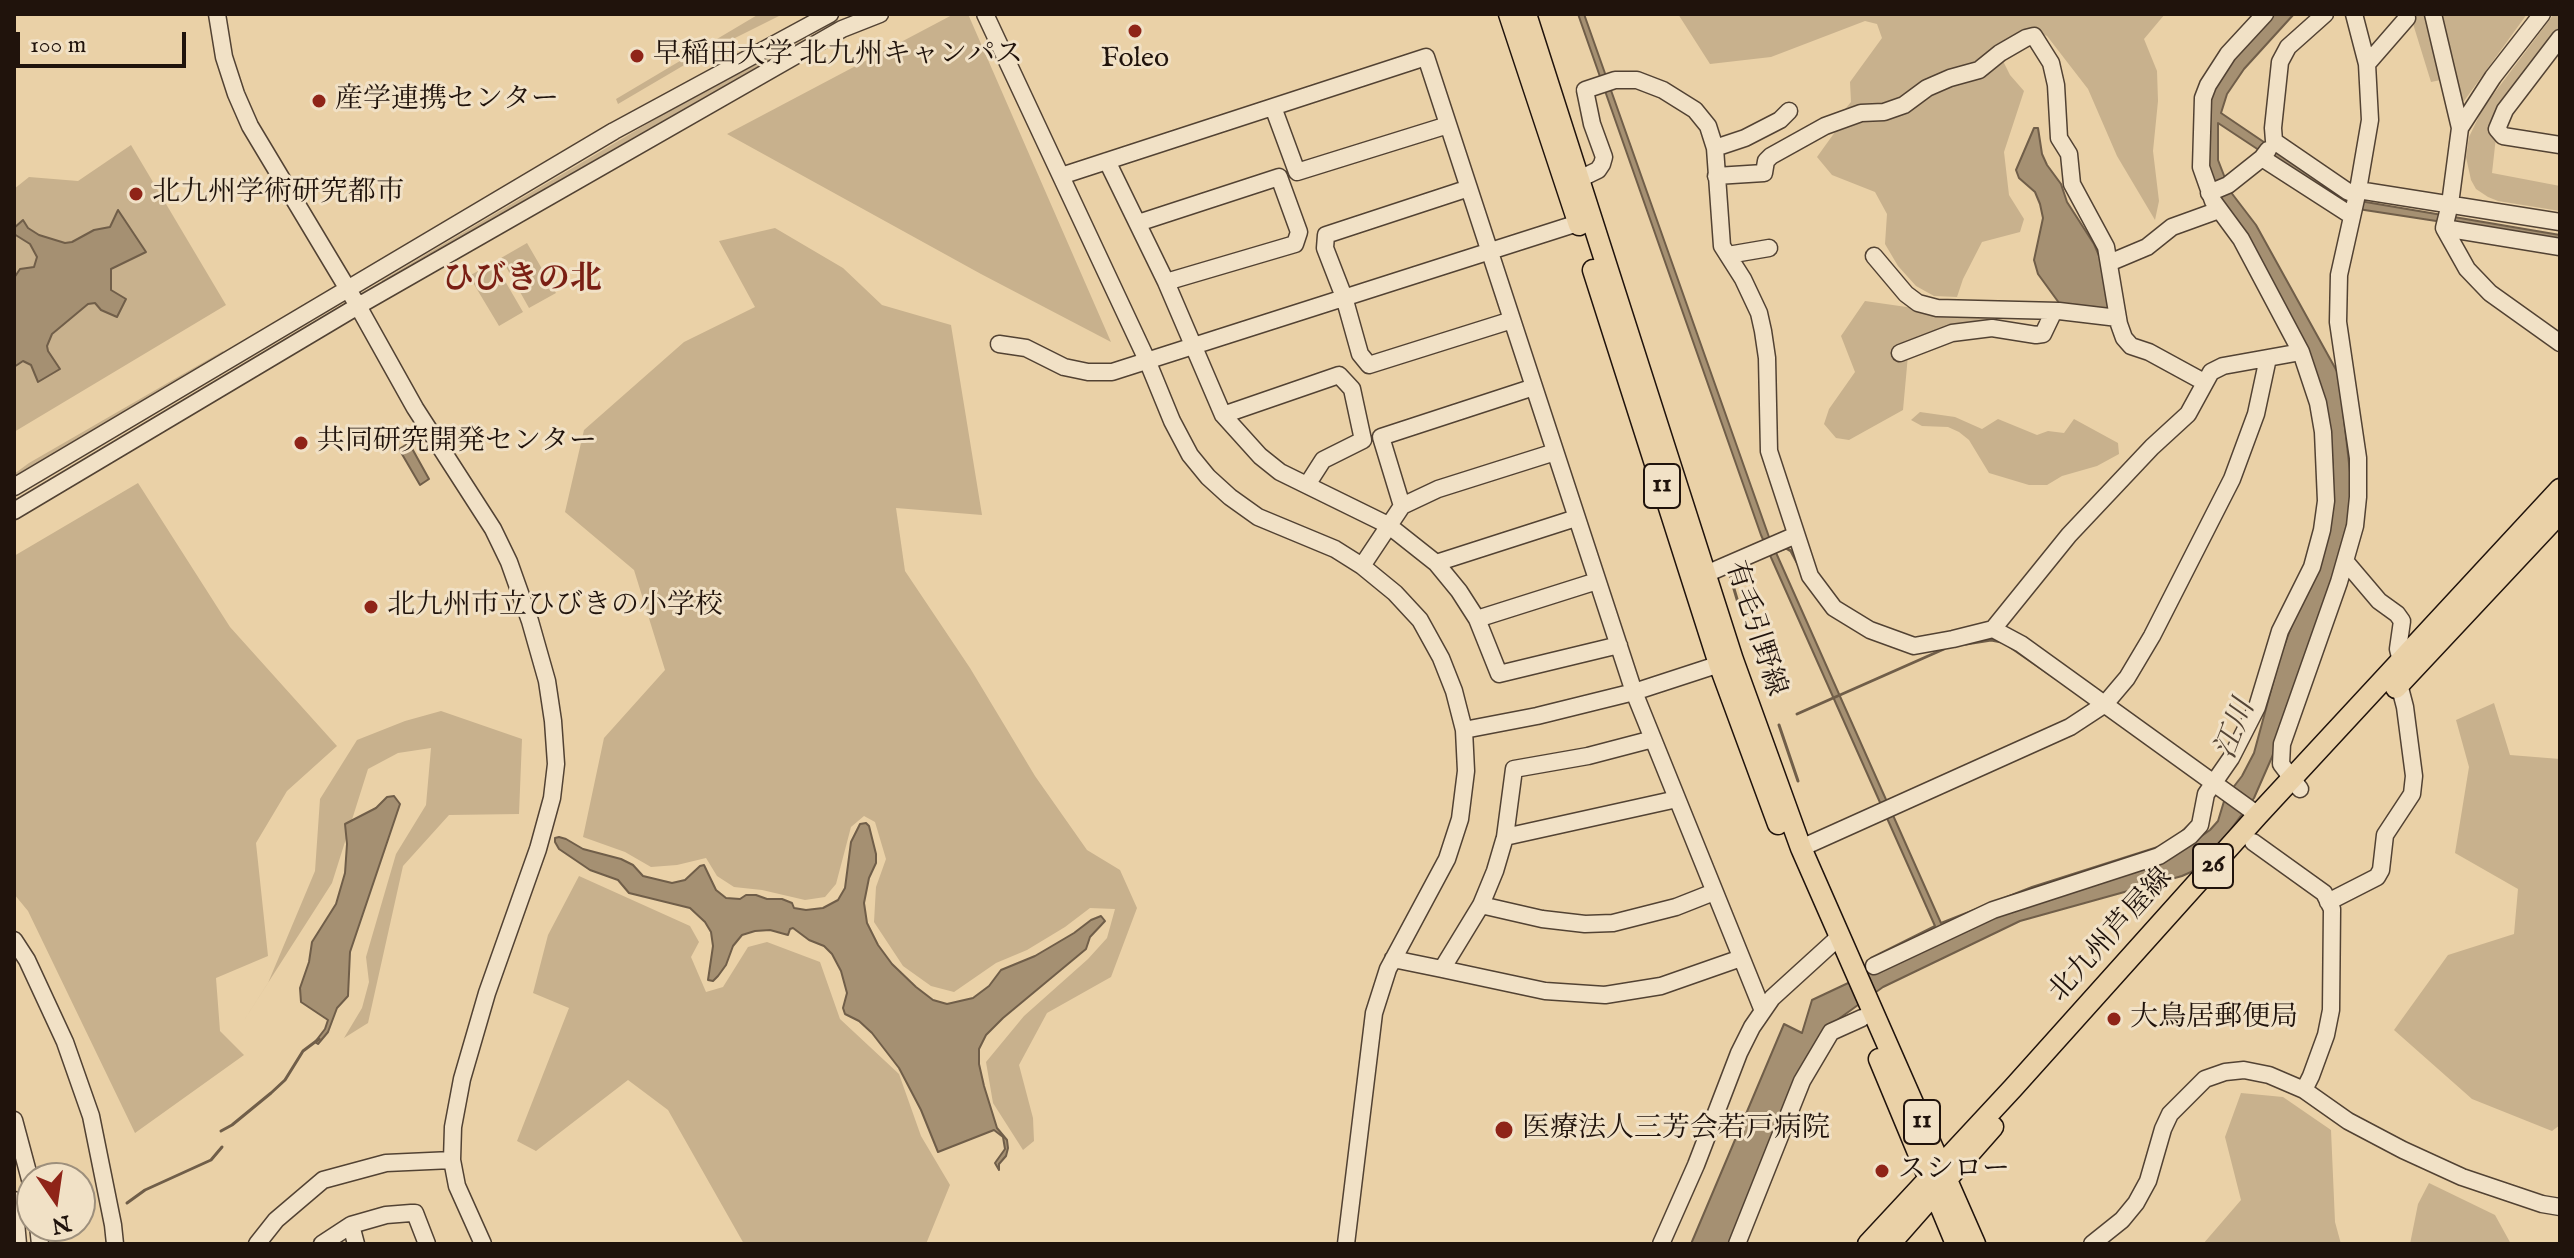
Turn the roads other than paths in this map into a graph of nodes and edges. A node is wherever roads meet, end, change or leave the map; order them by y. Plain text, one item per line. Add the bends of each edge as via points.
1 (217, 14) edge
2 (830, 14) edge
3 (880, 14) edge
4 (985, 14) edge
5 (1509, 14) edge
6 (1526, 14) edge
7 (2265, 14) edge
8 (2325, 14) edge
9 (2354, 14) edge
10 (2406, 14) edge
11 (2433, 14) edge
12 (2542, 14) edge
13 (2560, 38) edge
14 (2554, 56) edge
15 (2367, 64) junction
16 (1273, 107) junction
17 (1789, 111) dead end
18 (1448, 125) junction
19 (2460, 128) junction
20 (2274, 141) junction
21 (2560, 145) edge
22 (1715, 148) junction
23 (2262, 158) junction
24 (1107, 161) junction
25 (1061, 176) junction
26 (1716, 176) junction
27 (1572, 182) junction
28 (1469, 188) junction
29 (2209, 193) junction
30 (2356, 202) junction
31 (2450, 204) junction
32 (2219, 210) junction
33 (2560, 222) edge
34 (1138, 223) junction
35 (1578, 223) junction
36 (2444, 228) junction
37 (2560, 247) edge
38 (1769, 248) dead end
39 (1489, 251) junction
40 (1728, 255) junction
41 (1874, 256) dead end
42 (2109, 263) junction
43 (1166, 282) junction
44 (347, 288) junction
45 (1344, 297) junction
46 (358, 306) junction
47 (2056, 311) junction
48 (2118, 318) junction
49 (1512, 320) junction
50 (2560, 343) edge
51 (999, 344) dead end
52 (1194, 345) junction
53 (2040, 347) dead end
54 (2301, 352) junction
55 (1900, 353) dead end
56 (2268, 358) junction
57 (1147, 360) junction
58 (2204, 382) junction
59 (1534, 387) junction
60 (1223, 415) junction
61 (1555, 452) junction
62 (1307, 485) junction
63 (14, 487) edge
64 (2560, 489) edge
65 (1402, 506) junction
66 (14, 511) edge
67 (2560, 513) edge
68 (1576, 518) junction
69 (1388, 525) junction
70 (1796, 535) junction
71 (2345, 561) junction
72 (1436, 563) junction
73 (1362, 566) junction
74 (1706, 574) junction
75 (1597, 581) junction
76 (1477, 619) junction
77 (1993, 629) junction
78 (1619, 645) junction
79 (2401, 661) junction
80 (1726, 662) junction
81 (2399, 684) junction
82 (1634, 692) junction
83 (2105, 704) junction
84 (1464, 730) junction
85 (1653, 739) junction
86 (2296, 785) junction
87 (2221, 787) junction
88 (1677, 799) junction
89 (2252, 811) junction
90 (1505, 837) junction
91 (2253, 842) junction
92 (1801, 848) junction
93 (1714, 892) junction
94 (2328, 902) junction
95 (1481, 905) junction
96 (14, 940) edge
97 (1835, 944) junction
98 (1741, 958) junction
99 (1393, 959) junction
100 (1874, 966) dead end
101 (1442, 969) junction
102 (1862, 1009) junction
103 (1763, 1011) junction
104 (2304, 1090) junction
105 (14, 1120) edge
106 (452, 1160) junction
107 (25, 1162) edge
108 (1938, 1179) junction
109 (14, 1200) edge
110 (2560, 1207) edge
111 (351, 1225) junction
112 (18, 1244) edge
113 (115, 1244) edge
114 (257, 1244) edge
115 (322, 1244) edge
116 (356, 1244) edge
117 (427, 1244) edge
118 (483, 1244) edge
119 (1346, 1244) edge
120 (1661, 1244) edge
121 (1737, 1244) edge
122 (1868, 1244) edge
123 (1890, 1244) edge
124 (1956, 1244) edge
125 (1975, 1244) edge
126 (2092, 1244) edge

1 - 44 street via 224,57 250,126
2 - 44 street via 614,131
3 - 46 street via 842,29
4 - 25 street
5 - 27 main road, 有毛引野線 / 11
6 - 27 main road, 有毛引野線 / 11
7 - 29 street via 2228,54 2203,98 2201,167
8 - 20 street via 2288,47 2280,62
9 - 15 street
10 - 15 street
11 - 19 street
12 - 19 street
13 - 14 street
14 - 21 street via 2505,110 2497,129 2503,136
15 - 30 street via 2370,120
16 - 18 street via 1297,172
16 - 18 street via 1426,57
16 - 24 street
17 - 22 street via 1745,138
18 - 28 street
19 - 31 street
20 - 23 street
20 - 30 street
22 - 26 street
22 - 27 street via 1708,126 1695,110 1637,80 1615,80 1585,90 1604,157 1598,170
23 - 29 street
23 - 30 street
24 - 25 street
24 - 34 street
25 - 57 street
26 - 40 street via 1722,246
26 - 42 street via 1764,173 1771,156 1825,126 1904,105 1927,88 1979,70 2034,36 2051,63 2059,138 2069,154 2072,184 2106,247
27 - 35 main road, 有毛引野線 / 11
27 - 74 main road, 有毛引野線 / 11
28 - 39 street
28 - 45 street via 1326,235 1325,248
29 - 32 street
30 - 31 street
30 - 71 street via 2339,275 2338,306 2358,458 2357,511
31 - 33 street
31 - 36 street
32 - 42 street via 2172,227 2147,247
32 - 54 street via 2241,239
34 - 43 street
34 - 43 street via 1279,177 1299,232 1295,244
35 - 39 street
35 - 80 main road, 有毛引野線 / 11
36 - 37 street
36 - 50 street via 2467,269 2490,293
38 - 40 street
39 - 45 street
39 - 49 street
40 - 70 street via 1759,313 1767,358 1769,451
41 - 47 street via 1918,303
42 - 48 street
43 - 52 street
44 - 46 street
44 - 63 street
45 - 49 street via 1360,354 1369,365
45 - 52 street
46 - 66 street
46 - 106 street via 509,562 547,681 553,721 552,798 462,1079
47 - 48 street
47 - 53 street via 2050,338
47 - 55 street via 2043,334 1992,328 1952,333
48 - 58 street via 2131,346
49 - 59 street
51 - 57 street via 1026,348 1064,367 1088,372 1112,372
52 - 57 street
52 - 60 street
54 - 56 street
54 - 87 street via 2323,432 2322,530 2312,567 2280,631 2257,707
56 - 58 street via 2223,366
56 - 83 street via 2256,414 2232,479 2152,636
57 - 73 street via 1172,421 1208,477 1258,517
58 - 77 street via 2188,414 2069,535
59 - 61 street
59 - 65 street via 1381,437
60 - 62 street via 1260,456
60 - 62 street via 1339,375 1352,389 1363,440 1323,460
61 - 65 street via 1438,489
61 - 68 street
62 - 69 street
64 - 79 main road, 北九州芦屋線 / 26
65 - 69 street
67 - 81 main road, 北九州芦屋線 / 26
68 - 72 street
68 - 75 street
69 - 72 street
69 - 73 street
70 - 74 street
70 - 77 street via 1814,585 1834,608 1870,630 1914,646
71 - 79 street via 2402,621
71 - 86 street via 2282,744 2281,764
72 - 76 street
73 - 84 street via 1420,620 1441,658
74 - 80 main road, 有毛引野線 / 11
75 - 76 street
75 - 78 street
76 - 78 street via 1499,674
77 - 83 street
78 - 82 street
79 - 86 main road, 北九州芦屋線 / 26
80 - 82 street
80 - 92 main road, 有毛引野線 / 11
80 - 97 main road, 有毛引野線 / 11 via 1755,765
81 - 86 main road, 北九州芦屋線 / 26
81 - 94 street via 2414,776 2412,794 2385,835 2377,877
82 - 84 street
82 - 85 street
83 - 87 street
83 - 92 street via 2070,727
84 - 99 street via 1460,819 1447,859
85 - 88 street
85 - 90 street via 1514,769
86 - 89 main road, 北九州芦屋線 / 26
86 - 91 main road, 北九州芦屋線 / 26
87 - 89 street
87 - 100 street via 2206,794 2200,825 2159,856 1993,910
88 - 90 street
88 - 93 street
89 - 108 main road, 北九州芦屋線 / 26
90 - 95 street
91 - 94 street via 2324,893
91 - 108 main road, 北九州芦屋線 / 26 via 2022,1095
92 - 97 main road, 有毛引野線 / 11
93 - 95 street via 1613,923 1542,919
93 - 98 street
94 - 104 street via 2331,1010
95 - 101 street
96 - 113 street via 65,1042 91,1116
97 - 102 main road, 有毛引野線 / 11
97 - 103 street
98 - 101 street via 1661,986 1605,995 1545,991
98 - 103 street
99 - 101 street
99 - 119 street via 1374,1013
102 - 108 main road, 有毛引野線 / 11
102 - 121 street via 1831,1032 1802,1081
103 - 120 street via 1739,1053
104 - 110 street via 2348,1121 2462,1177
104 - 126 street via 2244,1070 2205,1079 2170,1114 2136,1203
105 - 107 street
106 - 114 street via 386,1163 323,1180 276,1220
106 - 118 street via 457,1186
108 - 122 main road, 北九州芦屋線 / 26
108 - 123 main road, 北九州芦屋線 / 26
108 - 124 main road, 有毛引野線 / 11
108 - 125 main road, 有毛引野線 / 11
109 - 112 street
111 - 115 street
111 - 116 street
111 - 117 street via 415,1213

